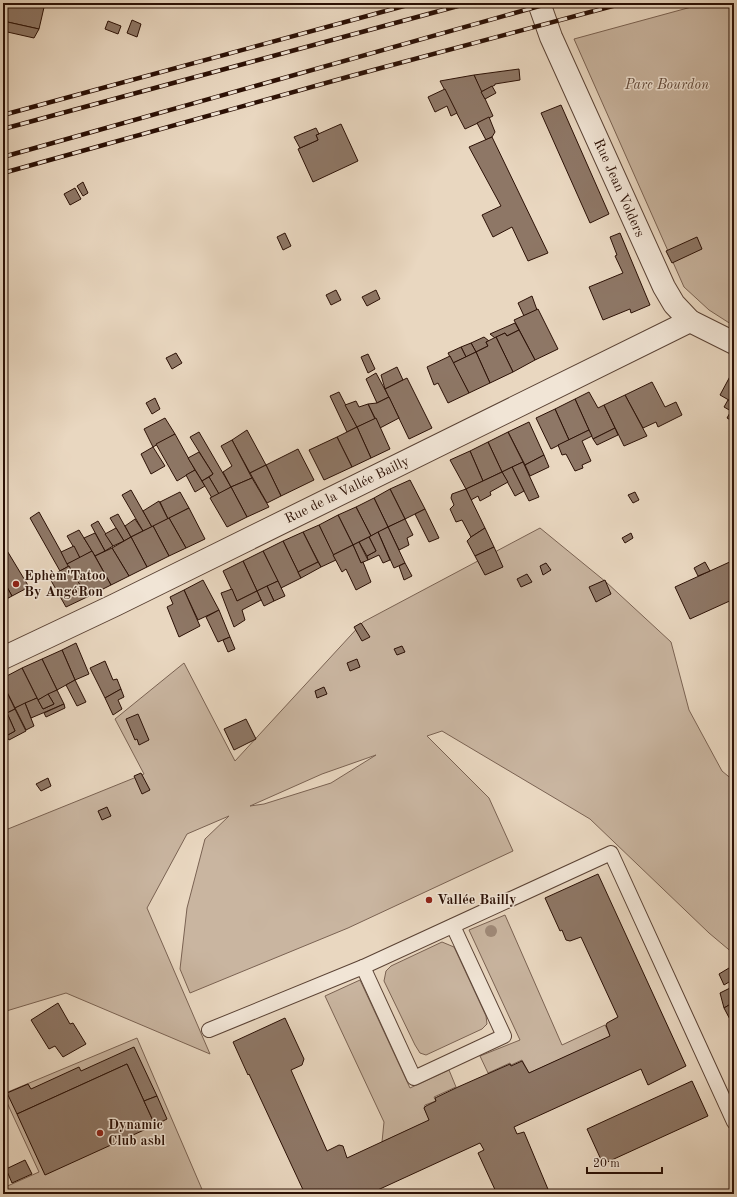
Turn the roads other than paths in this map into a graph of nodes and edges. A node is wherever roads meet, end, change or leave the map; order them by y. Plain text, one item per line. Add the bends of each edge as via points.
1 (539, 3) edge
2 (690, 321) junction
3 (734, 343) edge
4 (3, 658) edge
5 (453, 926) junction
6 (363, 967) junction
7 (210, 1030) dead end
8 (734, 1122) edge

1 - 2 street, Rue Jean Volders via 551,37 664,287 674,304
2 - 3 street, Rue Jean Volders
2 - 4 street, Rue de la Vallée Bailly
5 - 6 lane
5 - 6 lane via 504,1036 414,1078
5 - 8 lane via 611,853
6 - 7 lane

